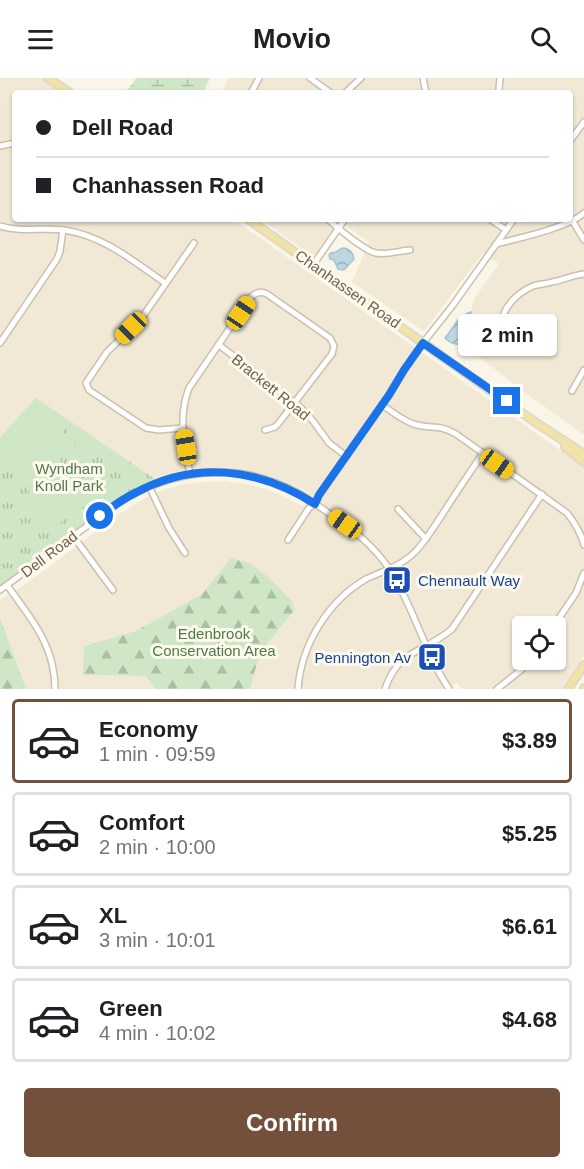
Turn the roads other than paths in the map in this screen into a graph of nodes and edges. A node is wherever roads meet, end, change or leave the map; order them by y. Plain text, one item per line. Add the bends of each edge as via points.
1 (48, 78) edge
2 (310, 78) edge
3 (361, 78) edge
4 (500, 78) edge
5 (499, 89) dead end
6 (66, 90) edge
7 (327, 90) edge
8 (348, 90) edge
9 (584, 122) edge
10 (573, 137) edge
11 (252, 222) edge
12 (331, 222) edge
13 (343, 222) edge
14 (494, 222) edge
15 (512, 222) edge
16 (567, 222) edge
17 (573, 222) edge
18 (0, 226) edge
19 (339, 229) junction
20 (63, 230) junction
21 (506, 230) junction
22 (584, 240) edge
23 (194, 243) dead end
24 (495, 244) junction
25 (410, 250) dead end
26 (313, 265) junction
27 (584, 274) edge
28 (165, 283) junction
29 (2, 335) edge
30 (0, 343) edge
31 (423, 343) junction
32 (219, 345) junction
33 (520, 349) dead end
34 (584, 370) edge
35 (572, 391) dead end
36 (294, 403) junction
37 (382, 405) junction
38 (535, 422) junction
39 (183, 428) junction
40 (265, 430) dead end
41 (483, 453) junction
42 (584, 454) edge
43 (346, 456) junction
44 (584, 462) edge
45 (190, 474) junction
46 (149, 486) junction
47 (542, 494) junction
48 (315, 504) junction
49 (398, 509) dead end
50 (74, 536) junction
51 (426, 539) junction
52 (288, 540) dead end
53 (584, 545) edge
54 (185, 553) dead end
55 (389, 570) junction
56 (584, 573) edge
57 (6, 585) junction
58 (0, 590) edge
59 (113, 590) dead end
60 (560, 616) edge
61 (426, 647) junction
62 (584, 665) edge
63 (521, 670) edge
64 (56, 689) edge
65 (298, 689) edge
66 (385, 689) edge
67 (449, 689) edge
68 (497, 689) edge
69 (568, 689) edge

1 - 6 main road
2 - 7 street
3 - 8 street
4 - 5 street
9 - 10 street
11 - 26 main road, Chanhassen Road
12 - 19 street
13 - 19 street
14 - 21 street
15 - 21 street
16 - 24 street
17 - 22 street
18 - 20 street via 14,230
19 - 25 street via 375,253
19 - 26 street
20 - 28 street via 105,243
20 - 29 street via 57,259
21 - 24 street
23 - 28 street
24 - 31 street
26 - 31 main road, Chanhassen Road
27 - 33 street via 535,285 511,302 501,328 509,344
28 - 39 street via 141,319 107,352 86,383 88,390 146,428
29 - 30 street
31 - 37 street
31 - 38 main road, Chanhassen Road
32 - 36 street, Brackett Road
32 - 36 street via 251,297 259,292 330,338 334,345 332,354
32 - 39 street via 189,388
34 - 35 street
36 - 40 street via 274,427
36 - 43 street, Brackett Road via 314,421 329,443
37 - 41 street via 418,426 449,430
37 - 43 street
38 - 42 main road
38 - 44 main road
39 - 45 street
41 - 47 street
41 - 51 street
43 - 48 street
45 - 46 street, Dell Road
45 - 48 street, Dell Road via 220,472 261,478
46 - 50 street, Dell Road
46 - 54 street
47 - 53 street via 574,521
47 - 61 street via 452,630
48 - 52 street
48 - 55 street, Dell Road via 358,534
49 - 51 street
50 - 57 street, Dell Road
50 - 59 street
51 - 55 street via 413,554
55 - 61 street, Dell Road
55 - 65 street via 349,591 325,616 308,647
56 - 60 street
57 - 58 street, Dell Road
57 - 64 street via 43,637 53,664
61 - 66 street via 399,662
61 - 67 street, Dell Road
62 - 69 main road
63 - 68 street

